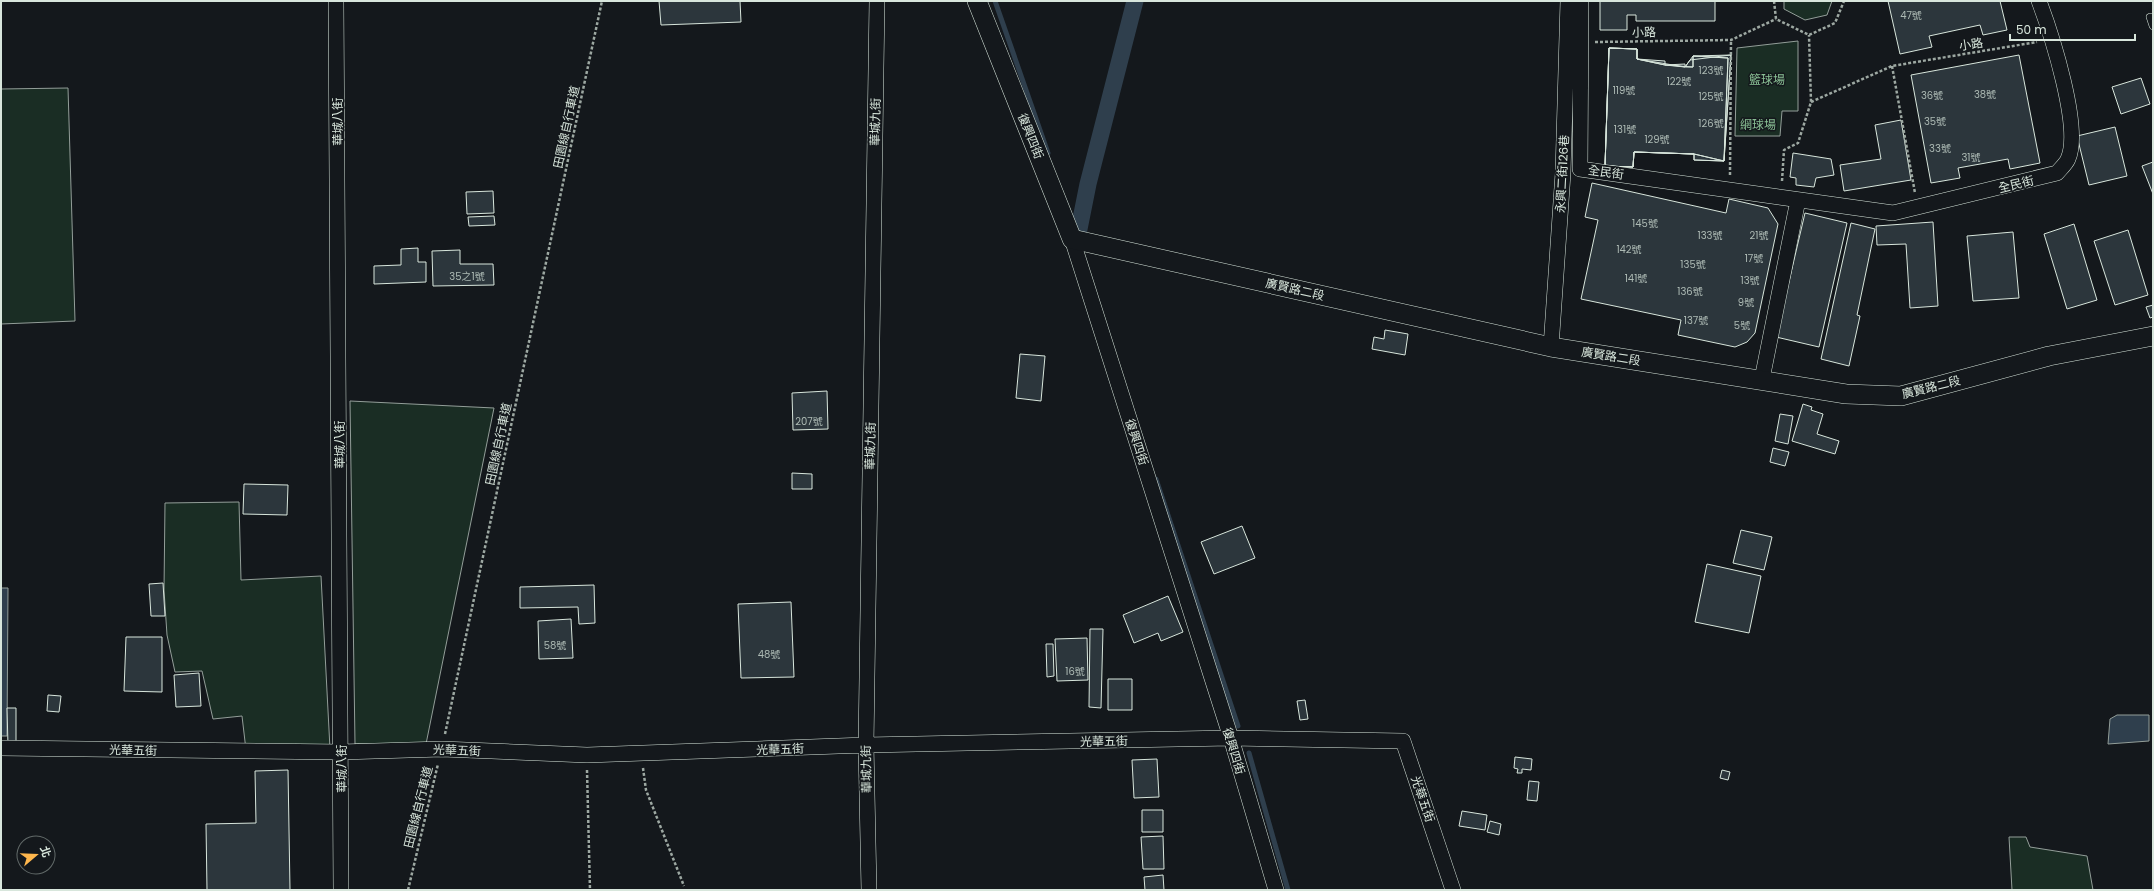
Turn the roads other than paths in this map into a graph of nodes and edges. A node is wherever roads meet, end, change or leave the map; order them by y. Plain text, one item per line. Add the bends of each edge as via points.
1 (336, 1) edge
2 (877, 1) edge
3 (977, 1) edge
4 (1568, 1) edge
5 (1581, 1) edge
6 (2039, 1) edge
7 (2150, 18) dead end
8 (2153, 26) edge
9 (1798, 200) junction
10 (1072, 239) junction
11 (2153, 336) edge
12 (1551, 347) junction
13 (1762, 379) junction
14 (1231, 738) junction
15 (866, 745) junction
16 (1, 748) edge
17 (341, 752) junction
18 (341, 890) edge
19 (868, 890) edge
20 (1276, 890) edge
21 (1453, 890) edge

1 - 17 street, 華城八街
2 - 15 street, 華城九街
3 - 10 street, 復興四街
4 - 12 street, 永興二街126巷 via 1563,173
5 - 9 street, 全民街 via 1580,169
6 - 9 street, 全民街 via 2053,39 2068,108 2072,141 2068,159 2056,173 1918,209 1893,213
7 - 8 lane
9 - 13 street
10 - 12 street, 廣賢路二段
10 - 14 street, 復興四街
11 - 13 street, 廣賢路二段 via 2049,356 1900,396 1846,394
12 - 13 street, 廣賢路二段
14 - 15 street, 光華五街
14 - 20 street, 復興四街
14 - 21 street, 光華五街 via 1403,741
15 - 17 street, 光華五街 via 587,755 442,749
15 - 19 street, 華城九街
16 - 17 street, 光華五街
17 - 18 street, 華城八街

